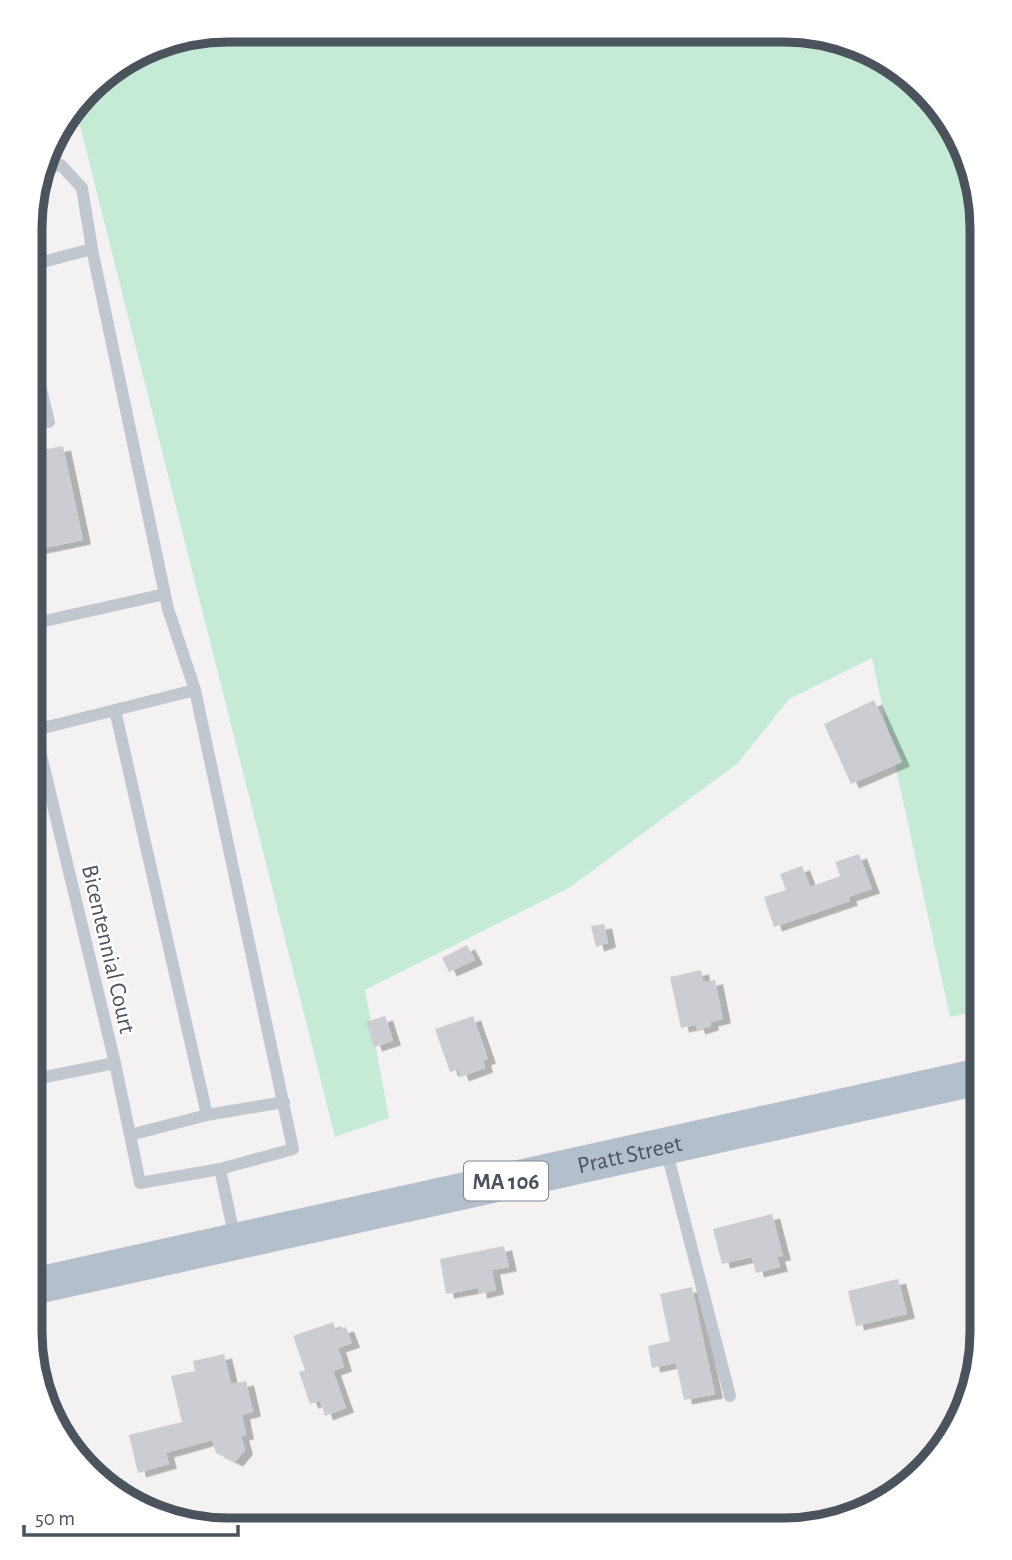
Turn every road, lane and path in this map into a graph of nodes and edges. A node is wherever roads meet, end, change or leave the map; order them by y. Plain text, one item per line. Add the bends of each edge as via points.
1 (52, 167) edge
2 (92, 249) junction
3 (42, 262) edge
4 (42, 394) edge
5 (49, 422) dead end
6 (165, 594) junction
7 (42, 622) edge
8 (195, 690) junction
9 (114, 710) junction
10 (42, 729) edge
11 (42, 767) edge
12 (115, 1063) junction
13 (42, 1078) edge
14 (970, 1079) edge
15 (284, 1102) junction
16 (207, 1115) junction
17 (130, 1135) junction
18 (665, 1145) junction
19 (220, 1169) junction
20 (236, 1243) junction
21 (42, 1284) edge
22 (730, 1396) dead end

1 - 2 lane via 61,165 82,188
2 - 3 lane
2 - 6 lane
4 - 5 lane
6 - 7 lane
6 - 8 lane
8 - 9 lane
8 - 15 lane
9 - 10 lane
9 - 16 lane
11 - 12 lane, Bicentennial Court
12 - 13 lane
12 - 17 lane, Bicentennial Court
14 - 18 main road, Pratt Street / MA 106
15 - 16 lane
15 - 19 lane via 293,1149
16 - 17 lane
17 - 19 lane, Bicentennial Court via 140,1183
18 - 20 main road, Pratt Street / MA 106
18 - 22 lane
19 - 20 lane
20 - 21 main road, Pratt Street / MA 106

